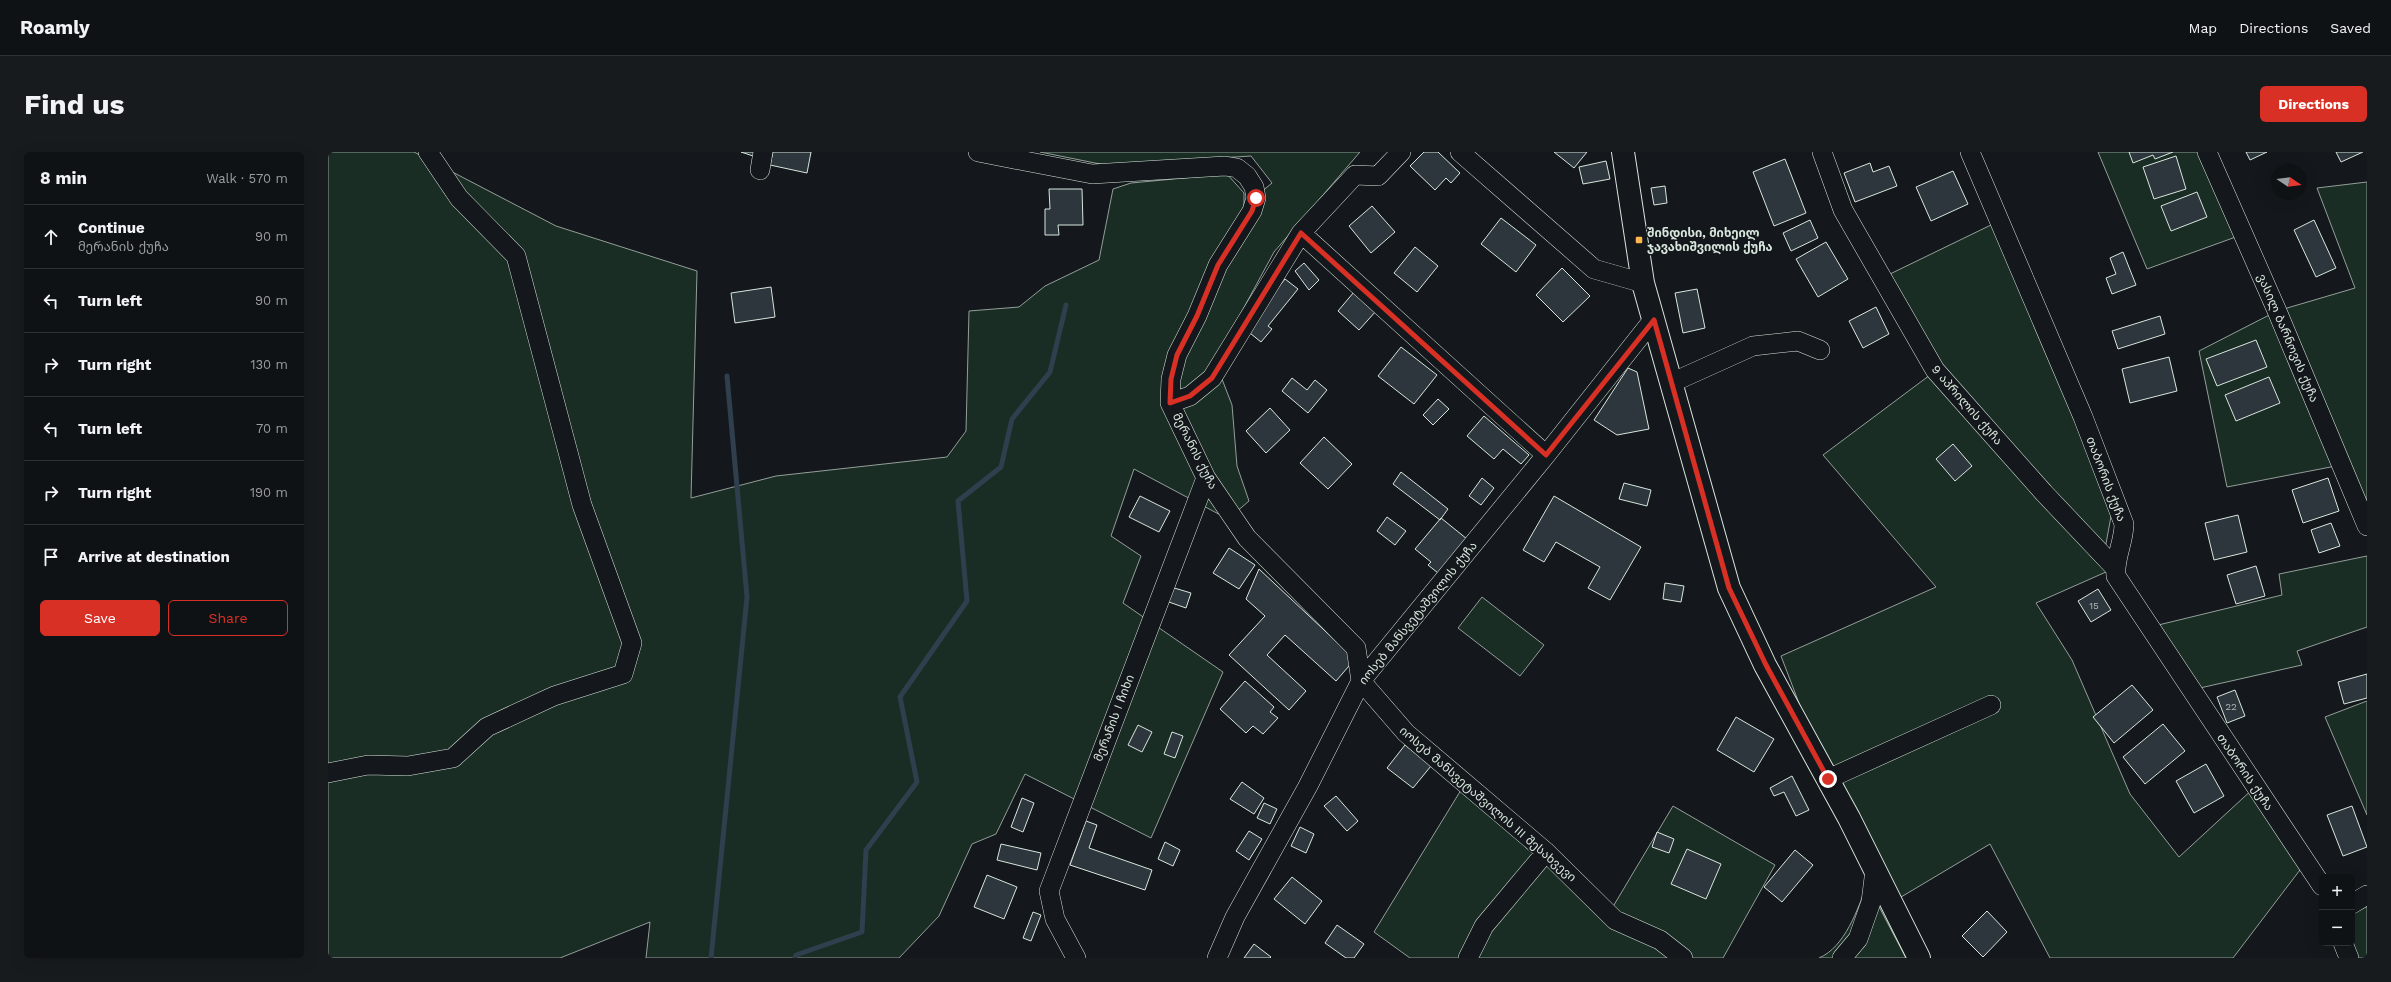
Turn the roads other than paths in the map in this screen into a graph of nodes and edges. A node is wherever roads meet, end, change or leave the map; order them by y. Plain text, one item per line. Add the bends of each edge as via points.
1 (428, 152) edge
2 (978, 152) edge
3 (1401, 152) edge
4 (1460, 152) edge
5 (1623, 152) edge
6 (1822, 152) edge
7 (1970, 152) edge
8 (2207, 152) edge
9 (1301, 233) junction
10 (1643, 282) junction
11 (1654, 320) junction
12 (1820, 350) dead end
13 (1671, 383) junction
14 (1170, 403) junction
15 (1546, 455) junction
16 (1206, 478) junction
17 (2367, 526) edge
18 (2116, 568) junction
19 (1361, 681) junction
20 (1991, 705) dead end
21 (328, 773) edge
22 (1828, 779) junction
23 (1546, 852) junction
24 (1875, 870) junction
25 (2319, 881) edge
26 (2367, 895) edge
27 (2355, 902) edge
28 (2344, 946) edge
29 (1076, 958) edge
30 (1217, 958) edge
31 (1468, 958) edge
32 (1683, 958) edge
33 (1842, 958) edge
34 (1919, 958) edge
35 (2349, 958) edge

1 - 21 street via 459,198 516,256 582,505 632,642 623,674 554,696 487,727 453,758 408,766 368,765
2 - 14 street, მერანის ქუჩა via 1092,174 1225,166 1237,168 1247,176 1254,186 1256,198 1252,211 1218,265 1197,316 1177,355 1171,379
3 - 9 street via 1378,176 1355,174
4 - 10 street via 1594,269
5 - 10 main road
6 - 18 street, 9 აპრილის ქუჩა via 1843,210 1935,370 2044,493
7 - 18 street, თაბორის ქუჩა via 2083,417 2124,524 2124,536
8 - 17 street, ვასილ ბარნოვის ქუჩა
9 - 14 street via 1212,378 1190,396
9 - 15 street
10 - 11 main road
11 - 13 main road
11 - 15 street, იოსებ მანსვეტაშვილის ქუჩა
12 - 13 street via 1798,341 1753,346
13 - 22 main road via 1729,588 1766,665
14 - 16 street, მერანის ქუჩა
15 - 19 street, იოსებ მანსვეტაშვილის ქუჩა
16 - 19 street, მერანის ქუჩა via 1247,538 1356,648
16 - 29 street, მერანის I ჩიხი via 1049,891 1055,920
18 - 25 street, თაბორის ქუჩა via 2121,582
19 - 23 street, იოსებ მანსვეტაშვილის III შესახვევი via 1406,734
19 - 30 street, იოსებ მანსვეტაშვილის ქუჩა via 1308,786 1235,917
20 - 22 street
22 - 24 main road
23 - 31 street via 1484,926
23 - 32 street, იოსებ მანსვეტაშვილის III შესახვევი via 1615,920 1660,940
24 - 33 street via 1871,902 1858,939
24 - 34 main road
26 - 27 street
28 - 35 street

